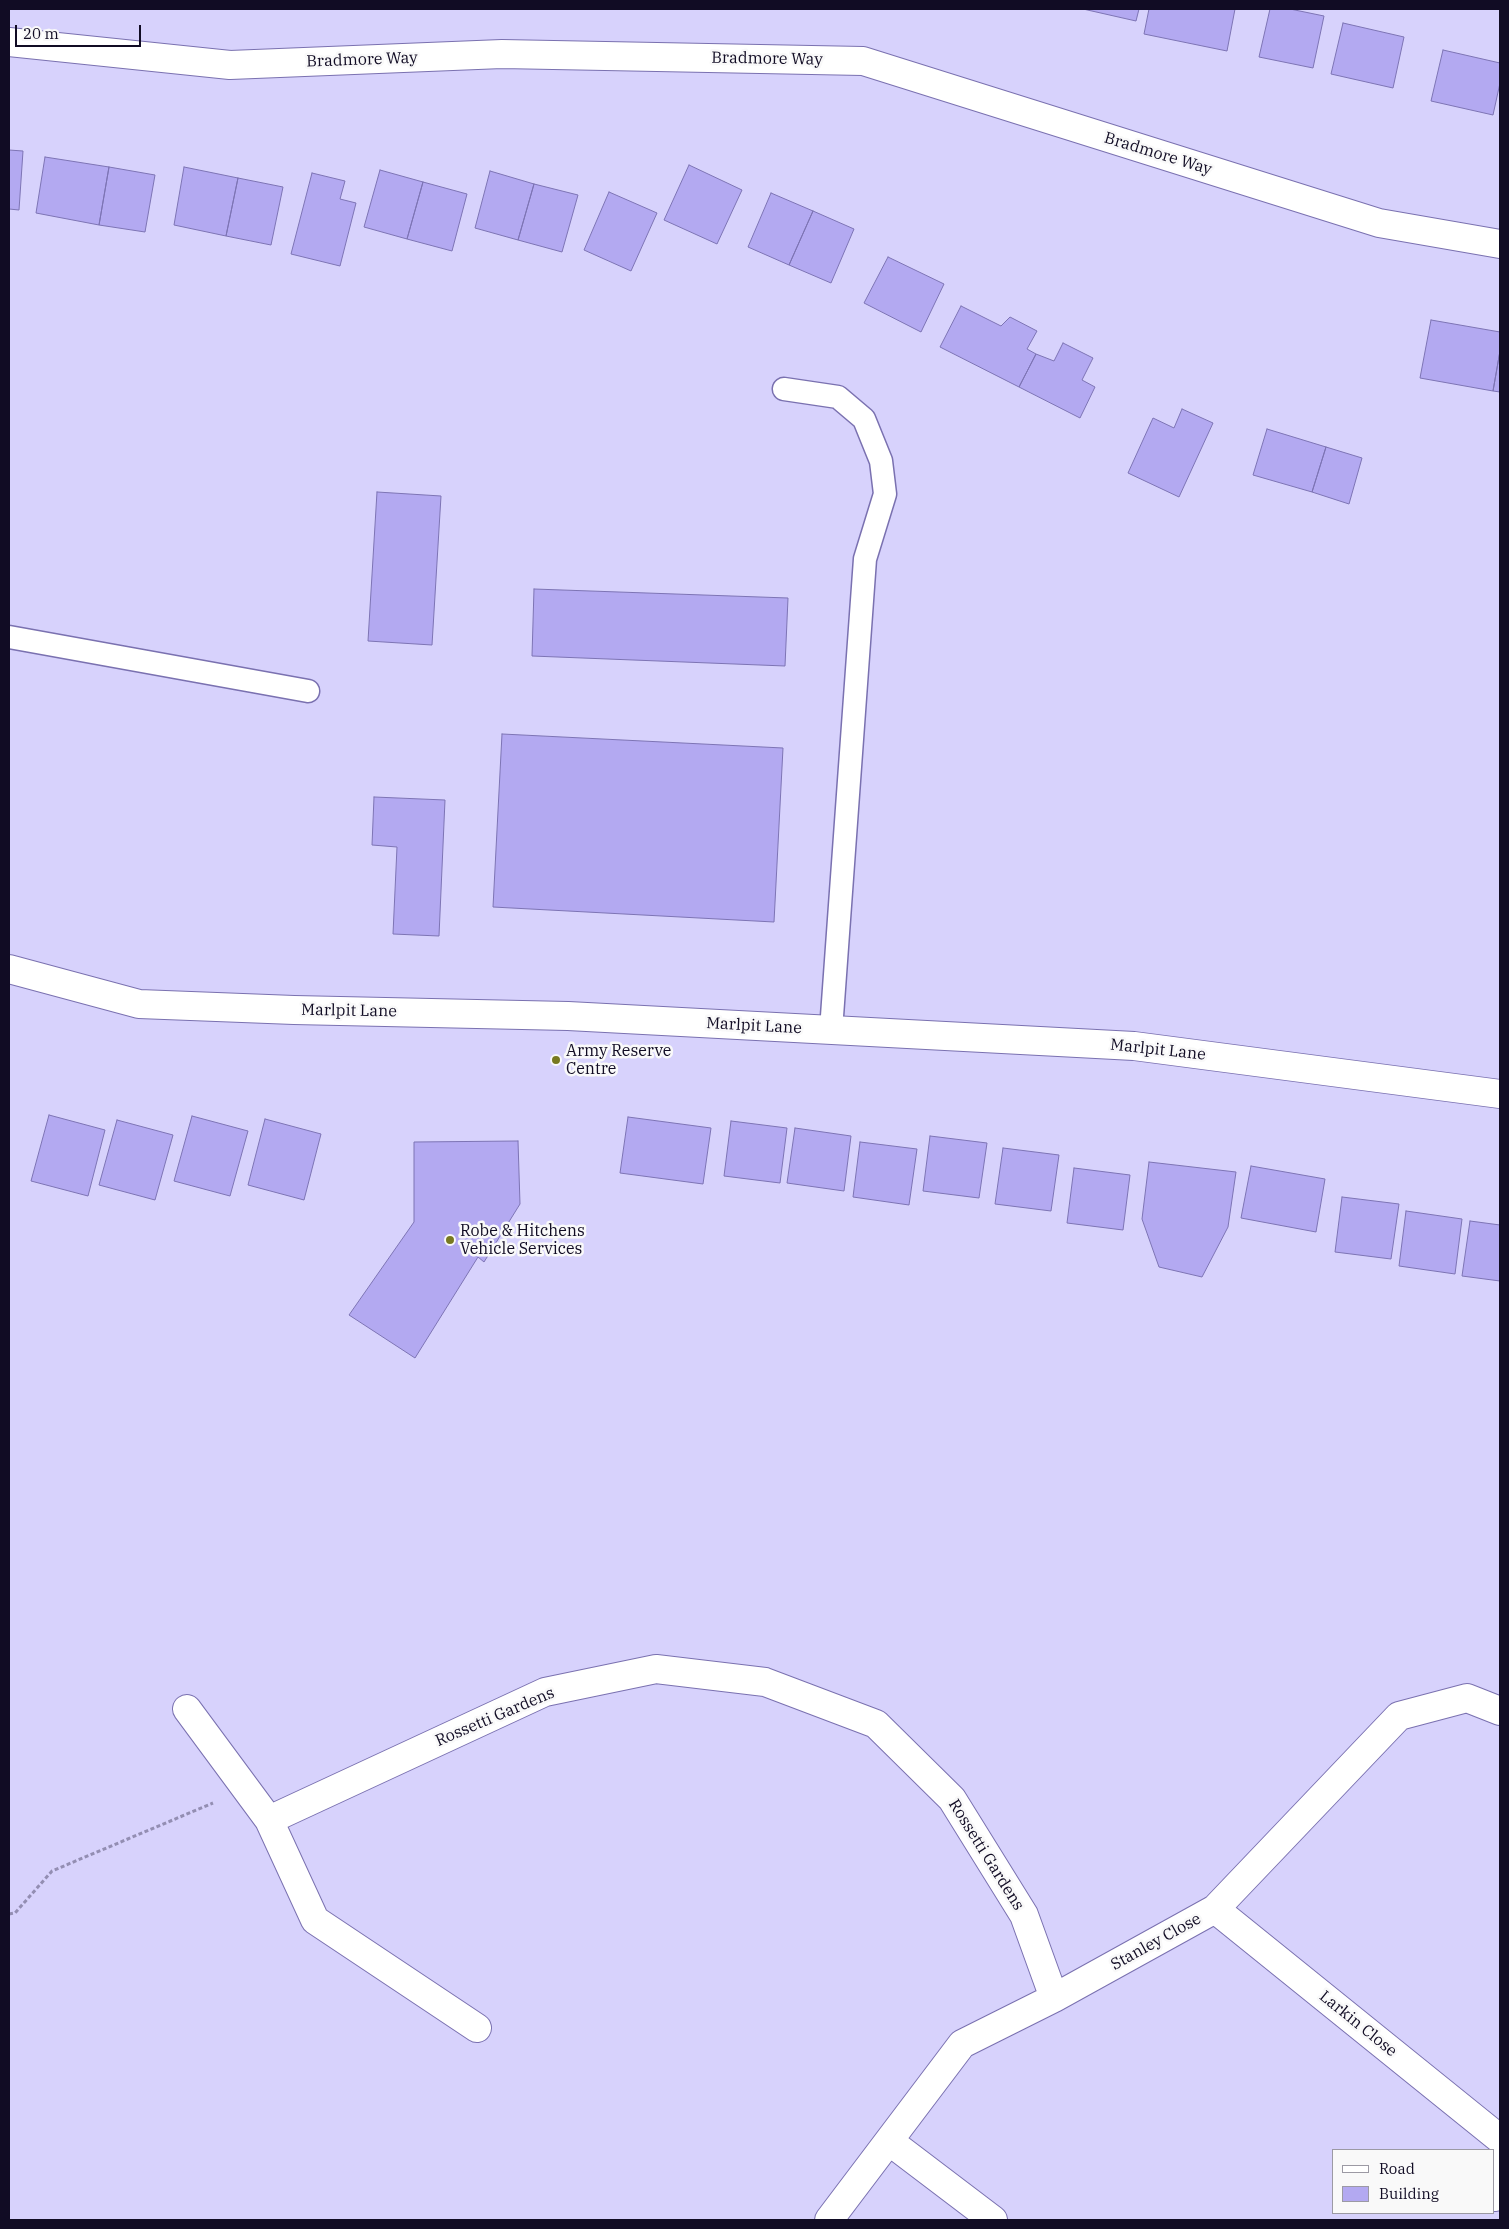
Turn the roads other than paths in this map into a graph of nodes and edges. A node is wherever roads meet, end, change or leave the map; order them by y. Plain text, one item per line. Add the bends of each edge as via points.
1 (9, 42) edge
2 (1500, 244) edge
3 (784, 389) dead end
4 (9, 636) edge
5 (308, 691) dead end
6 (9, 969) edge
7 (831, 1030) junction
8 (1500, 1094) edge
9 (187, 1709) dead end
10 (1500, 1711) edge
11 (269, 1820) junction
12 (1215, 1909) junction
13 (1054, 1998) junction
14 (477, 2028) dead end
15 (1500, 2140) edge
16 (889, 2141) junction
17 (1500, 2162) edge
18 (1496, 2197) dead end
19 (829, 2220) edge
20 (994, 2220) edge

1 - 2 street, Bradmore Way via 230,65 502,54 863,61 1379,223
3 - 7 lane via 838,397 864,419 882,461 885,494 865,559
4 - 5 lane
6 - 7 street, Marlpit Lane via 139,1004 568,1016
7 - 8 street, Marlpit Lane via 1134,1046
9 - 11 street
10 - 12 street, Stanley Close via 1467,1698 1399,1716
11 - 13 street, Rossetti Gardens via 545,1692 656,1669 765,1682 876,1724 952,1798 1024,1915
11 - 14 street via 315,1920
12 - 13 street, Stanley Close
12 - 15 street, Larkin Close
13 - 16 street, Stanley Close via 962,2044
16 - 19 street, Stanley Close
16 - 20 street
17 - 18 street

